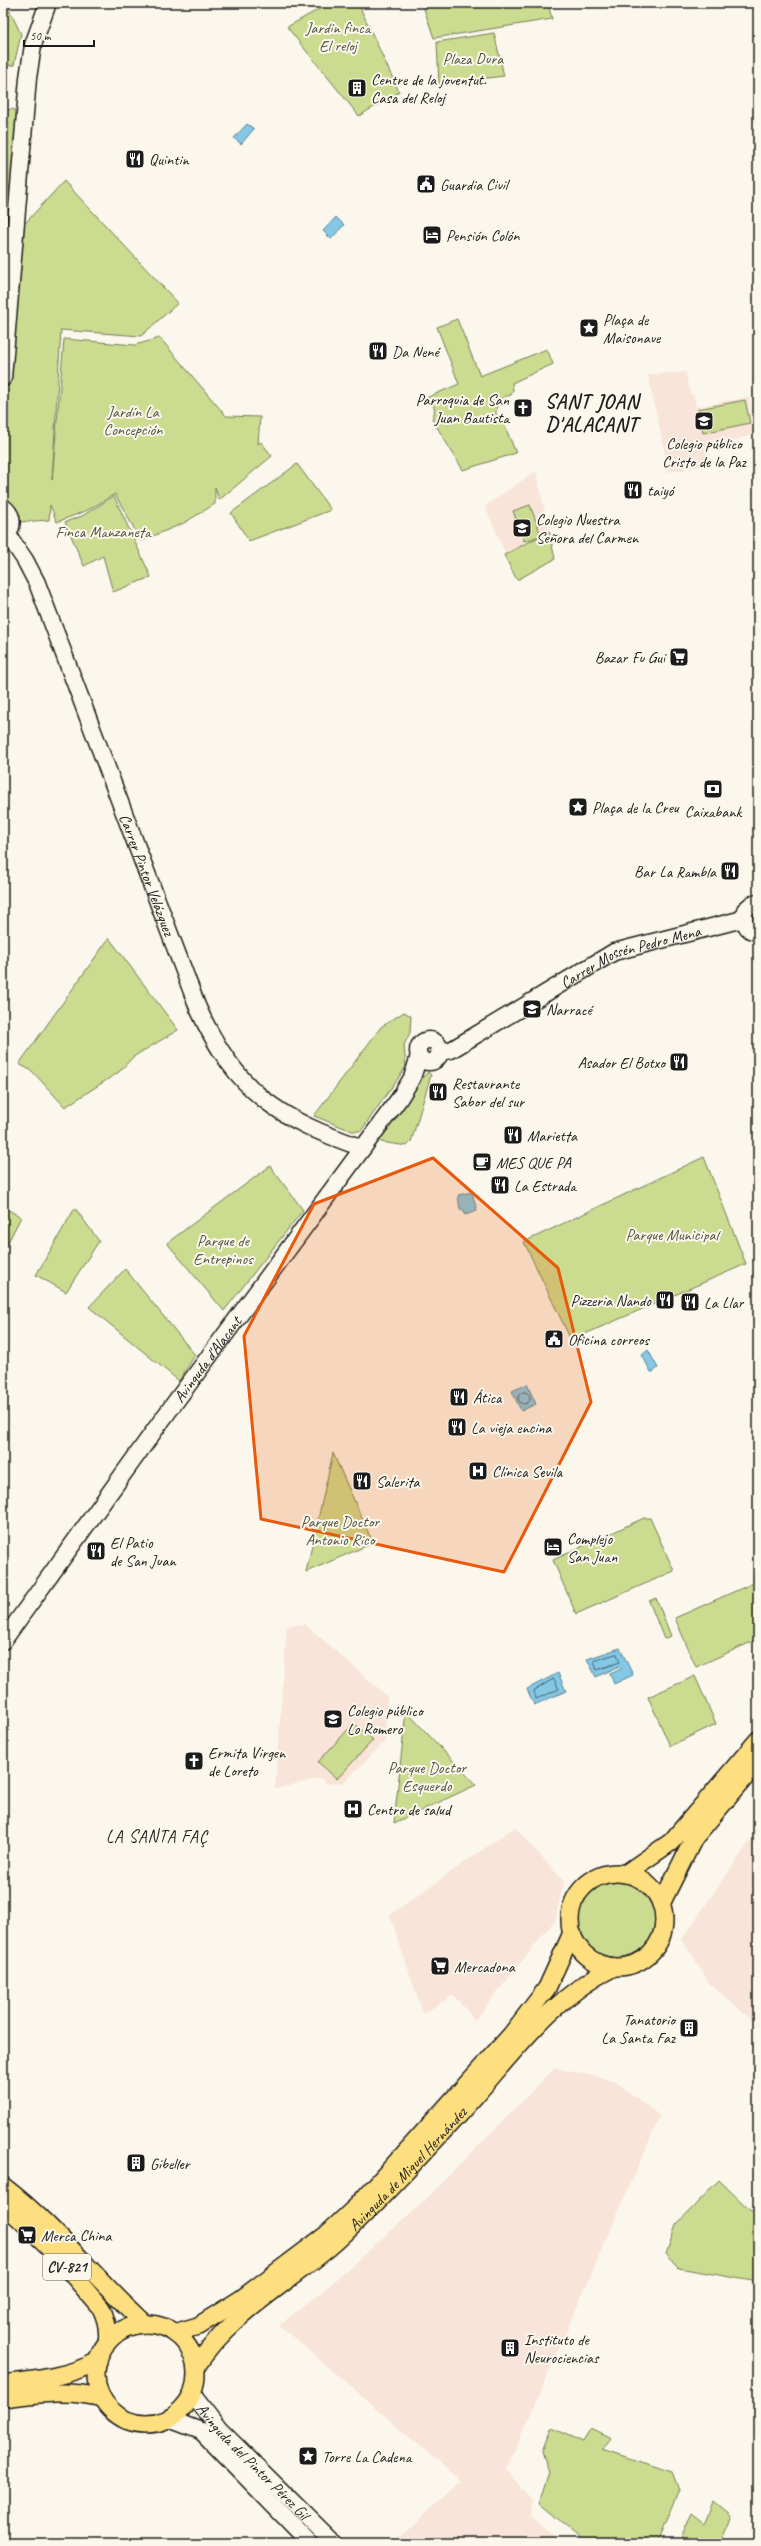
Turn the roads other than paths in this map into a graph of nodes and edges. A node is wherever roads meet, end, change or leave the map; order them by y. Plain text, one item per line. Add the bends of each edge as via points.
1 (48, 3) edge
2 (3, 378) edge
3 (3, 507) edge
4 (5, 537) edge
5 (758, 903) edge
6 (743, 919) junction
7 (758, 932) edge
8 (429, 1057) joint
9 (362, 1148) junction
10 (3, 1642) edge
11 (758, 1740) edge
12 (758, 1762) edge
13 (625, 1874) junction
14 (661, 1904) junction
15 (572, 1932) junction
16 (614, 1967) junction
17 (3, 2186) edge
18 (3, 2203) edge
19 (145, 2324) junction
20 (174, 2333) junction
21 (107, 2343) junction
22 (98, 2361) junction
23 (196, 2367) junction
24 (3, 2384) edge
25 (192, 2394) junction
26 (3, 2398) edge
27 (102, 2398) junction
28 (169, 2419) junction
29 (310, 2543) edge
30 (334, 2543) edge

1 - 2 street via 33,45 28,78
3 - 4 street via 11,515 11,529
4 - 9 street, Carrer Pintor Velázquez via 25,560 37,583 198,1008 216,1045 240,1078 274,1107 308,1128
5 - 6 street via 745,910
6 - 7 street via 746,927 752,932
6 - 8 street, Carrer Mossén Pedro Mena via 614,952 451,1050
8 - 9 street, Avinguda d'Alacant
9 - 10 street, Avinguda d'Alacant
11 - 13 main road via 671,1842
12 - 14 main road via 694,1838
13 - 14 main road via 643,1881 654,1891
13 - 15 main road via 615,1873 586,1884 579,1892 571,1911
14 - 16 main road via 664,1922 655,1946 638,1962
15 - 16 main road via 576,1943 587,1956
15 - 20 main road, Avinguda de Miguel Hernández via 547,1988 511,2035 358,2205 326,2235 241,2299 198,2326
16 - 23 main road, Avinguda de Miguel Hernández via 589,1979 546,2014 386,2194 322,2255 225,2329 209,2346
17 - 19 main road, CV-821 via 46,2223 115,2298
18 - 21 main road, CV-821 via 47,2244 101,2308 108,2326
19 - 20 main road, CV-821 via 155,2325
19 - 21 main road, CV-821 via 117,2333
20 - 23 main road, CV-821 via 189,2348
21 - 22 main road, CV-821
22 - 24 main road via 80,2371
22 - 27 main road, CV-821 via 96,2376
23 - 25 main road, CV-821
25 - 28 main road, CV-821 via 178,2413
25 - 30 street, Avinguda del Pintor Pérez Gil via 219,2429
26 - 27 main road via 44,2393 80,2394
27 - 28 main road, CV-821 via 109,2408 131,2422 144,2424
28 - 29 street, Avinguda del Pintor Pérez Gil via 201,2431

